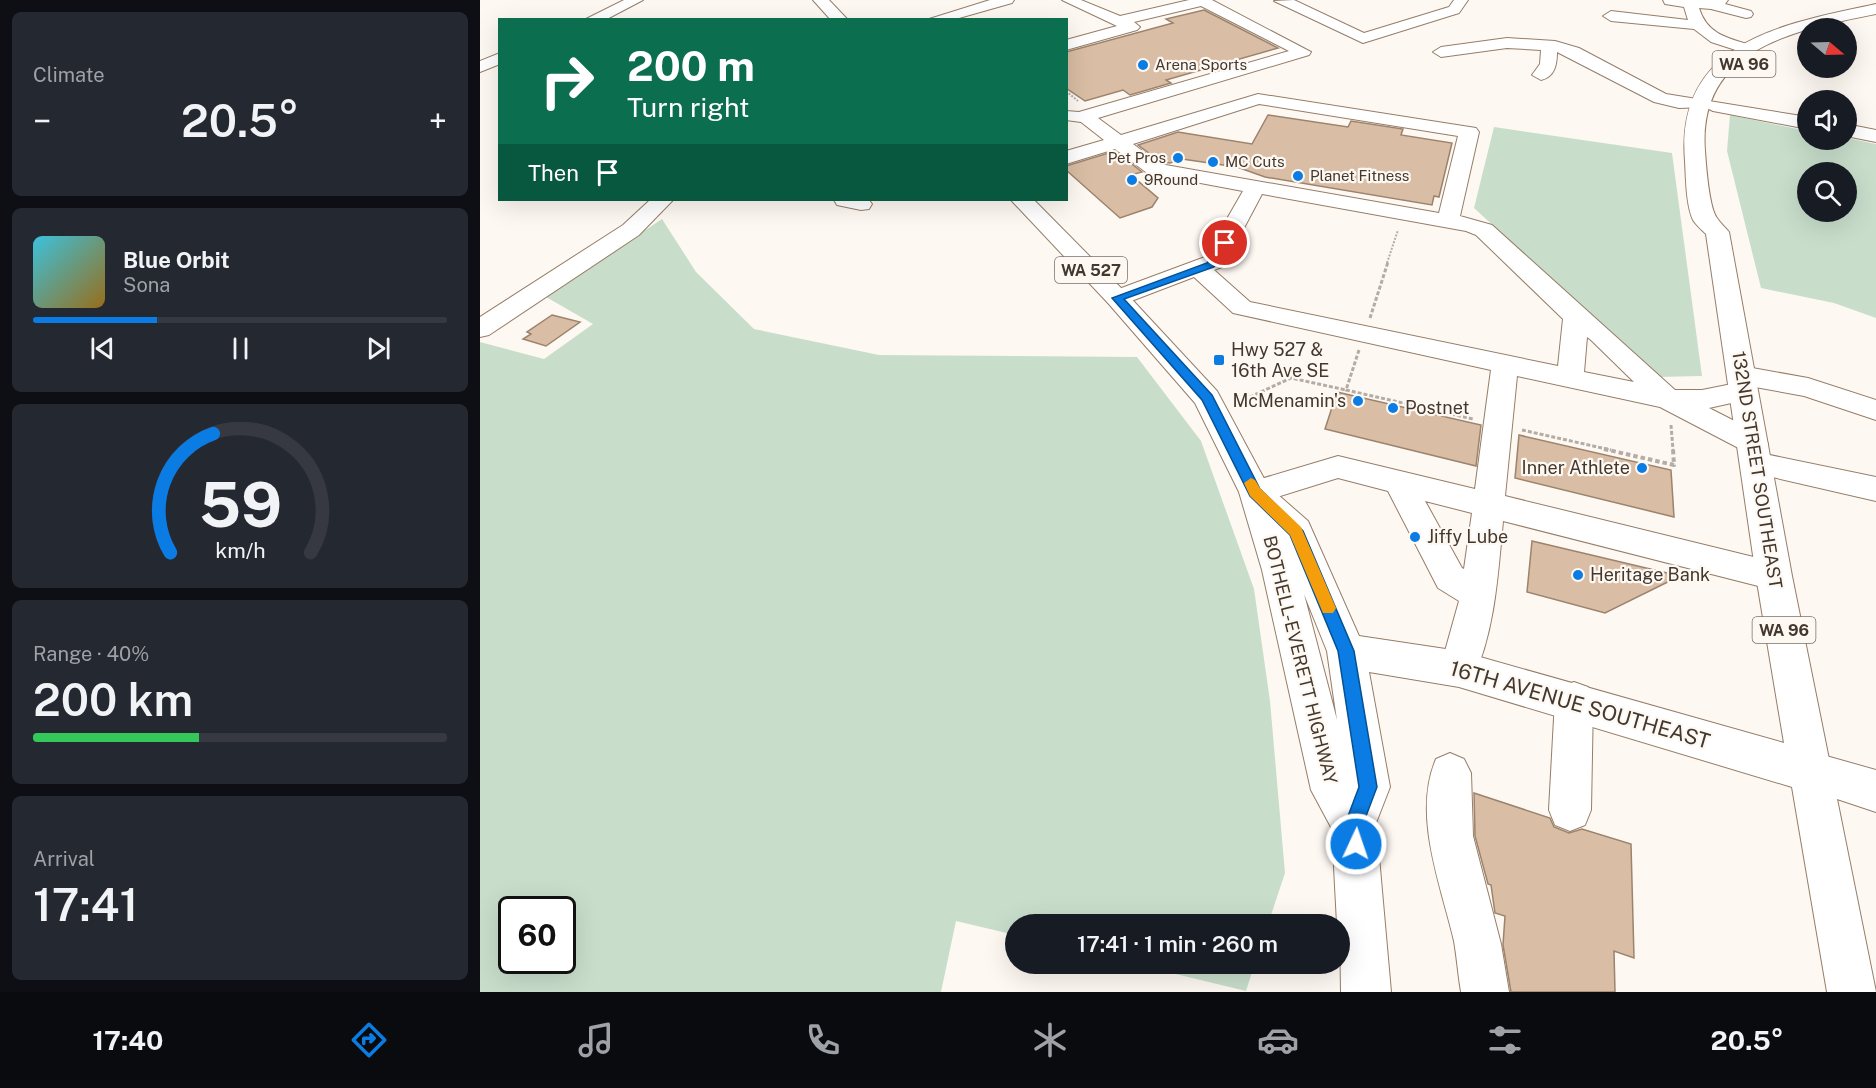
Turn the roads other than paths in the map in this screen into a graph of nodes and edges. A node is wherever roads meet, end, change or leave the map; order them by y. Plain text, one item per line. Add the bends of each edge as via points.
1 (636, 0) edge
2 (821, 0) edge
3 (1070, 0) edge
4 (1287, 0) edge
5 (1461, 0) edge
6 (1663, 0) edge
7 (996, 1) edge
8 (1715, 2) edge
9 (1690, 3) junction
10 (1876, 9) edge
11 (1746, 14) dead end
12 (971, 15) edge
13 (1611, 16) dead end
14 (596, 18) edge
15 (838, 18) edge
16 (948, 18) edge
17 (1119, 21) junction
18 (1696, 25) junction
19 (1783, 34) junction
20 (1068, 44) edge
21 (1555, 46) junction
22 (1745, 48) junction
23 (1442, 52) dead end
24 (498, 59) edge
25 (480, 67) edge
26 (1541, 75) dead end
27 (1706, 104) junction
28 (1075, 113) edge
29 (1797, 121) edge
30 (1857, 132) edge
31 (1876, 136) edge
32 (1119, 142) junction
33 (1068, 157) edge
34 (1256, 187) junction
35 (661, 201) edge
36 (1023, 201) edge
37 (1448, 221) junction
38 (1199, 269) junction
39 (1117, 298) junction
40 (480, 301) edge
41 (510, 309) junction
42 (1576, 317) junction
43 (480, 329) edge
44 (1505, 364) junction
45 (1570, 378) junction
46 (1743, 383) junction
47 (1668, 399) junction
48 (1876, 410) edge
49 (1755, 454) junction
50 (1399, 482) junction
51 (1876, 489) edge
52 (1255, 492) junction
53 (1489, 504) junction
54 (1280, 570) junction
55 (1774, 576) junction
56 (1478, 595) junction
57 (1346, 651) junction
58 (1459, 669) junction
59 (1574, 700) junction
60 (1812, 772) junction
61 (1450, 773) dead end
62 (1876, 791) edge
63 (1570, 810) dead end
64 (1354, 824) junction
65 (1366, 992) edge
66 (1485, 992) edge
67 (1852, 992) edge

1 - 14 street
2 - 15 main road
3 - 17 street
4 - 5 street via 1281,1 1363,38 1454,10
6 - 9 street
7 - 12 street
8 - 9 street
8 - 11 street
9 - 18 street
10 - 19 main road, 132ND STREET SOUTHEAST / WA 96
12 - 16 street
13 - 18 street
17 - 20 street via 1131,28
17 - 28 street via 1203,1 1303,52
18 - 22 street via 1714,39
19 - 22 main road, 132ND STREET SOUTHEAST / WA 96 via 1770,35
19 - 27 main road, 132ND STREET SOUTHEAST / WA 96 via 1784,39 1760,52
21 - 23 street via 1507,43
21 - 26 street via 1548,51 1550,60
21 - 27 street via 1575,50 1649,93
22 - 27 main road, 132ND STREET SOUTHEAST / WA 96 via 1715,75
24 - 25 street
27 - 29 street
27 - 46 main road, 132ND STREET SOUTHEAST / WA 96 via 1711,157 1725,223 1717,232
28 - 32 street
30 - 31 street
32 - 33 street
32 - 34 street via 1154,170
32 - 37 street via 1258,99 1469,132
34 - 37 street
34 - 38 street via 1214,262
35 - 41 street via 631,230
36 - 39 main road, BOTHELL-EVERETT HIGHWAY / WA 527
37 - 42 street via 1484,230
38 - 39 street
38 - 44 street via 1242,308
39 - 52 main road, BOTHELL-EVERETT HIGHWAY / WA 527 via 1207,398
40 - 41 street
41 - 43 street
42 - 45 street
42 - 47 street via 1600,334
44 - 45 street
44 - 53 street
45 - 47 street
46 - 47 street via 1702,400
46 - 48 street via 1808,387
46 - 49 main road, 132ND STREET SOUTHEAST / WA 96
47 - 49 street
49 - 51 street
49 - 55 main road, 132ND STREET SOUTHEAST / WA 96
50 - 52 street via 1338,467
50 - 53 street
50 - 56 street via 1450,578
52 - 54 main road, BOTHELL-EVERETT HIGHWAY / WA 527
52 - 57 main road, BOTHELL-EVERETT HIGHWAY / WA 527 via 1296,531
53 - 55 street
53 - 56 street
54 - 57 main road
54 - 64 main road, BOTHELL-EVERETT HIGHWAY / WA 527 via 1333,790
55 - 60 main road, 132ND STREET SOUTHEAST / WA 96
56 - 58 street
57 - 58 main road, 16TH AVENUE SOUTHEAST
57 - 64 main road, BOTHELL-EVERETT HIGHWAY / WA 527 via 1368,787
58 - 59 main road, 16TH AVENUE SOUTHEAST
59 - 60 main road, 16TH AVENUE SOUTHEAST
59 - 63 street
60 - 62 street
60 - 67 main road, 132ND STREET SOUTHEAST / WA 96
61 - 66 street via 1448,822 1477,938
64 - 65 main road, BOTHELL-EVERETT HIGHWAY / WA 527

